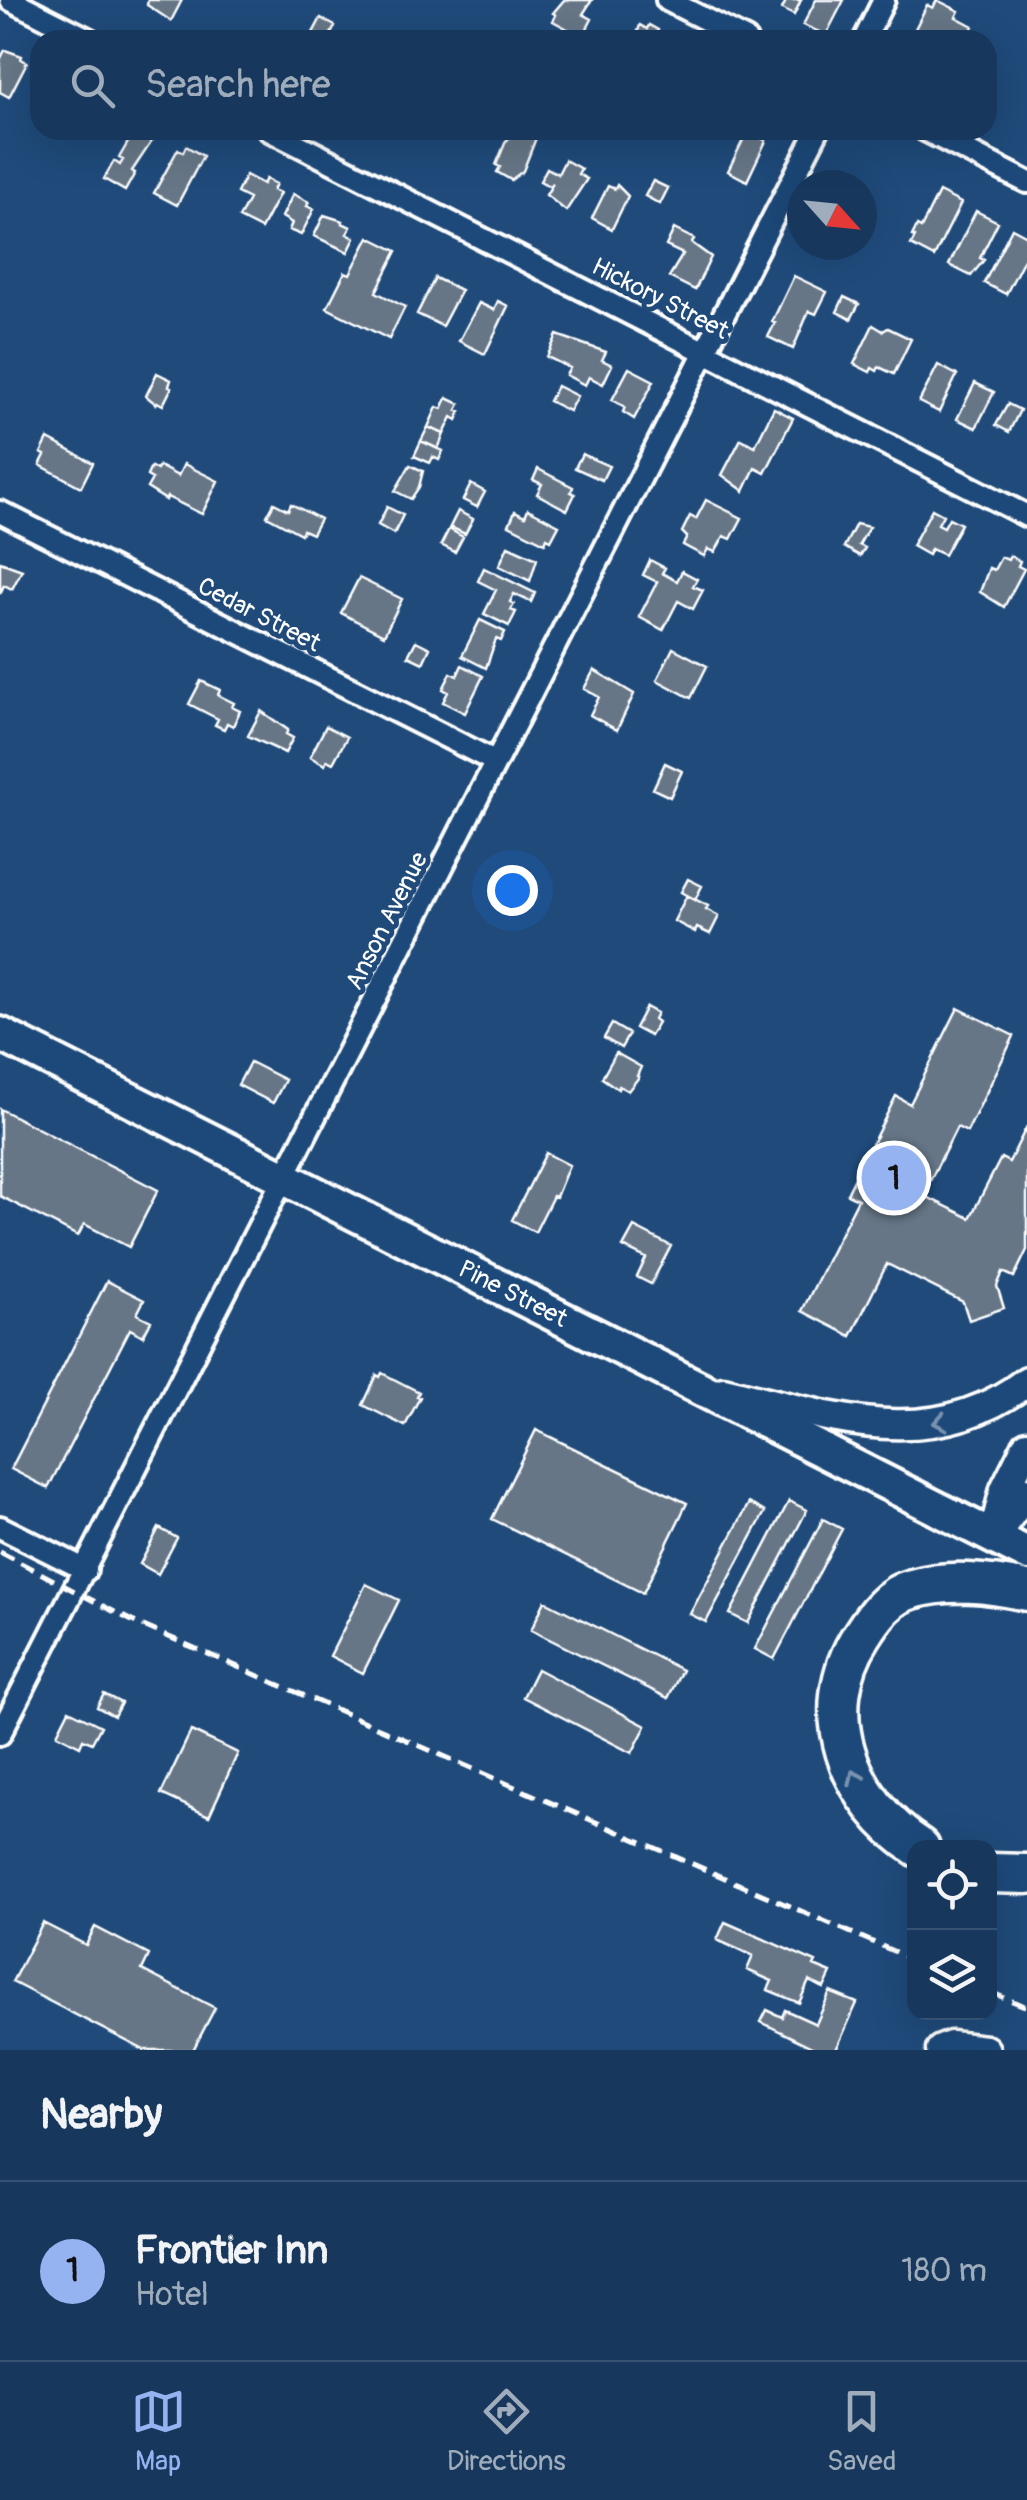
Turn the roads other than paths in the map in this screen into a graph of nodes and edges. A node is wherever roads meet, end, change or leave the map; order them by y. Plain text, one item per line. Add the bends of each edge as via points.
1 (11, 0) edge
2 (666, 0) edge
3 (884, 0) edge
4 (70, 30) edge
5 (726, 30) edge
6 (869, 30) edge
7 (289, 140) edge
8 (813, 140) edge
9 (945, 140) edge
10 (1027, 182) edge
11 (705, 350) junction
12 (0, 512) edge
13 (1027, 516) edge
14 (496, 762) junction
15 (0, 1034) edge
16 (284, 1178) junction
17 (1027, 1381) edge
18 (691, 1383) junction
19 (1027, 1445) edge
20 (1027, 1492) edge
21 (0, 1527) edge
22 (993, 1537) junction
23 (1027, 1554) edge
24 (86, 1570) junction
25 (1027, 1590) edge
26 (0, 1734) edge
27 (910, 1840) edge
28 (997, 1874) edge
29 (1027, 1874) edge
30 (941, 2050) edge
31 (985, 2050) edge

1 - 4 street
2 - 5 street
3 - 6 street
7 - 11 street, Hickory Street
8 - 11 street, Anson Avenue
9 - 10 street
11 - 13 street, Hickory Street
11 - 14 street, Anson Avenue
12 - 14 street, Cedar Street
14 - 16 street, Anson Avenue
15 - 16 main road, Pine Street
16 - 18 main road, Pine Street
16 - 24 street, Anson Avenue
17 -> 18 main road via 962,1418 911,1427 855,1422
18 - 22 main road, Pine Street
19 - 22 main road via 1005,1489
20 - 22 main road
21 - 24 street
22 - 23 main road, Pine Street
24 - 26 street, Anson Avenue
27 -> 25 highway via 880,1816 842,1747 837,1702 848,1656 878,1610 908,1590 956,1582
28 - 29 highway
30 - 31 main road

